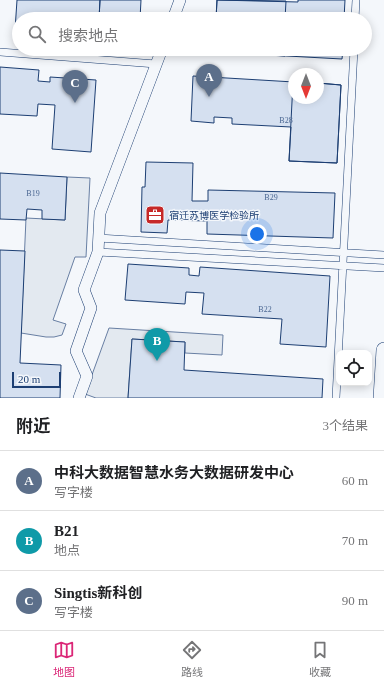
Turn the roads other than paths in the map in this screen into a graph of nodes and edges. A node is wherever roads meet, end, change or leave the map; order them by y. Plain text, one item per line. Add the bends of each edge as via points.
1 (180, 0) edge
2 (356, 0) edge
3 (176, 12) edge
4 (355, 12) edge
5 (0, 52) edge
6 (12, 53) edge
7 (52, 56) edge
8 (159, 56) edge
9 (354, 56) edge
10 (156, 64) junction
11 (98, 238) junction
12 (98, 252) junction
13 (344, 253) junction
14 (384, 255) edge
15 (343, 266) junction
16 (384, 268) edge
17 (384, 350) edge
18 (79, 398) edge
19 (336, 398) edge
20 (381, 398) edge

1 - 3 street
2 - 4 lane
5 - 6 lane
7 - 10 lane
8 - 10 street
9 - 13 lane
10 - 11 street via 100,213
11 - 12 street
11 - 13 lane
12 - 15 lane
12 - 18 street via 84,290 91,308 76,350 86,376
13 - 14 lane
13 - 15 lane
15 - 16 lane
15 - 19 lane
17 - 20 street

